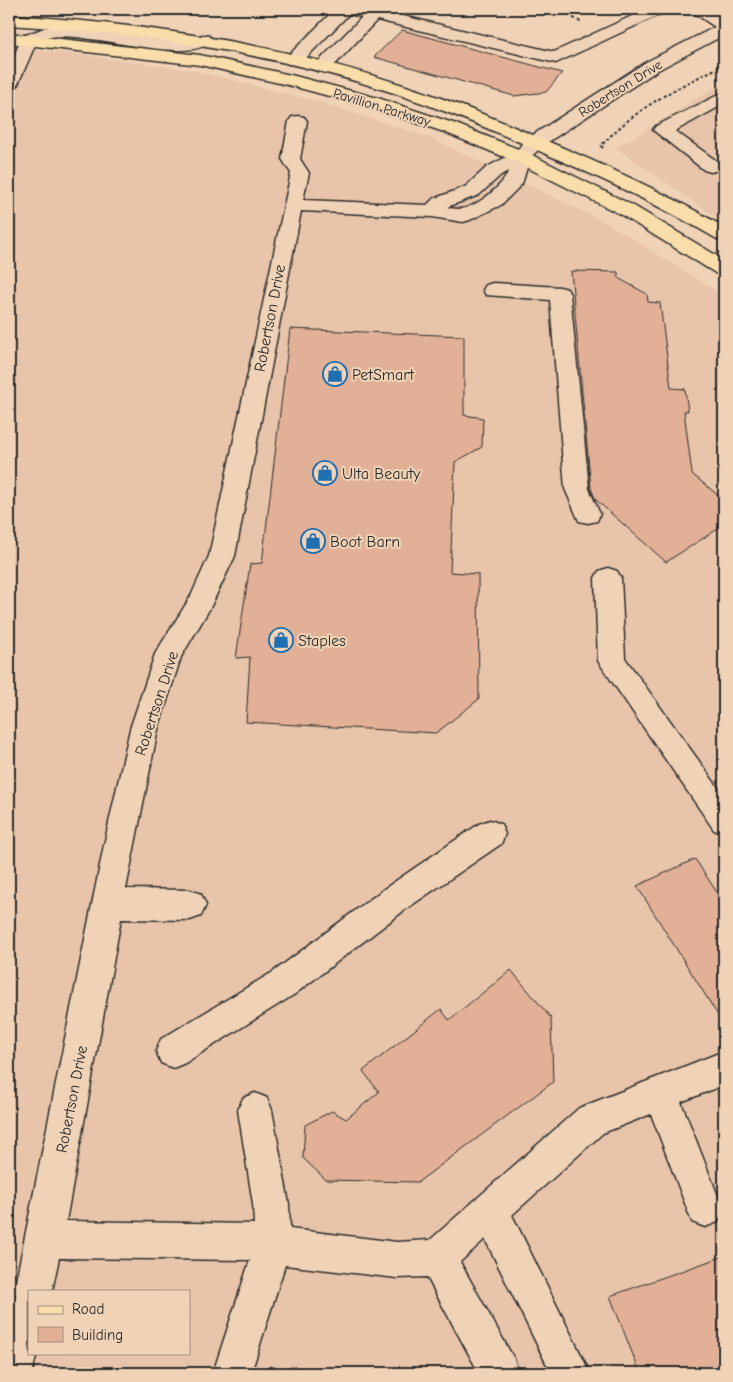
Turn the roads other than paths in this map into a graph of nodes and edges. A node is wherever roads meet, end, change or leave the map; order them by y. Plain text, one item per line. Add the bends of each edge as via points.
1 (344, 9) edge
2 (350, 9) edge
3 (656, 9) edge
4 (696, 9) edge
5 (374, 14) junction
6 (9, 20) edge
7 (723, 30) edge
8 (9, 38) edge
9 (30, 40) junction
10 (203, 40) junction
11 (294, 60) junction
12 (13, 66) edge
13 (324, 67) junction
14 (9, 84) edge
15 (724, 96) edge
16 (298, 121) dead end
17 (535, 142) junction
18 (521, 157) junction
19 (720, 165) edge
20 (292, 206) junction
21 (724, 235) edge
22 (724, 269) edge
23 (493, 290) dead end
24 (588, 514) dead end
25 (608, 578) dead end
26 (724, 820) edge
27 (490, 834) dead end
28 (108, 904) junction
29 (190, 905) dead end
30 (173, 1051) dead end
31 (724, 1068) edge
32 (660, 1093) junction
33 (255, 1110) dead end
34 (705, 1209) dead end
35 (490, 1210) junction
36 (44, 1239) junction
37 (273, 1245) junction
38 (437, 1258) junction
39 (33, 1290) edge
40 (28, 1312) edge
41 (12, 1373) edge
42 (232, 1373) edge
43 (500, 1373) edge
44 (570, 1373) edge

1 - 11 street
2 - 5 street
3 - 5 street via 556,58
4 - 7 street
5 - 13 street
6 - 10 main road, Pavillion Parkway via 113,28
7 - 17 street, Robertson Drive via 652,66
8 - 9 main road, Pavillion Parkway
9 - 10 street via 46,32 175,46
9 - 12 street
9 - 18 main road, Pavillion Parkway via 200,60 291,80 450,128
10 - 11 main road, Pavillion Parkway
11 - 13 main road, Pavillion Parkway
12 - 14 street
13 - 17 main road, Pavillion Parkway via 454,108
15 - 19 street via 662,130
16 - 20 street via 291,159 300,173
17 - 18 street, Robertson Drive
17 - 21 main road, Pavillion Parkway via 607,173
18 - 20 street, Robertson Drive via 515,180 494,202 463,216 432,211
18 - 22 main road, Pavillion Parkway via 627,210
20 - 28 street, Robertson Drive via 222,556 201,601 168,654 144,729
23 - 24 street via 560,294 577,489
25 - 26 street via 612,661
27 - 30 street via 395,899 284,983
28 - 29 street
28 - 36 street, Robertson Drive
31 - 32 street
32 - 34 street
32 - 35 street via 591,1120
33 - 37 street via 272,1204
35 - 38 street
35 - 44 street
36 - 37 street
36 - 39 street, Robertson Drive
37 - 38 street via 397,1260
37 - 42 street
38 - 43 street
40 - 41 street

